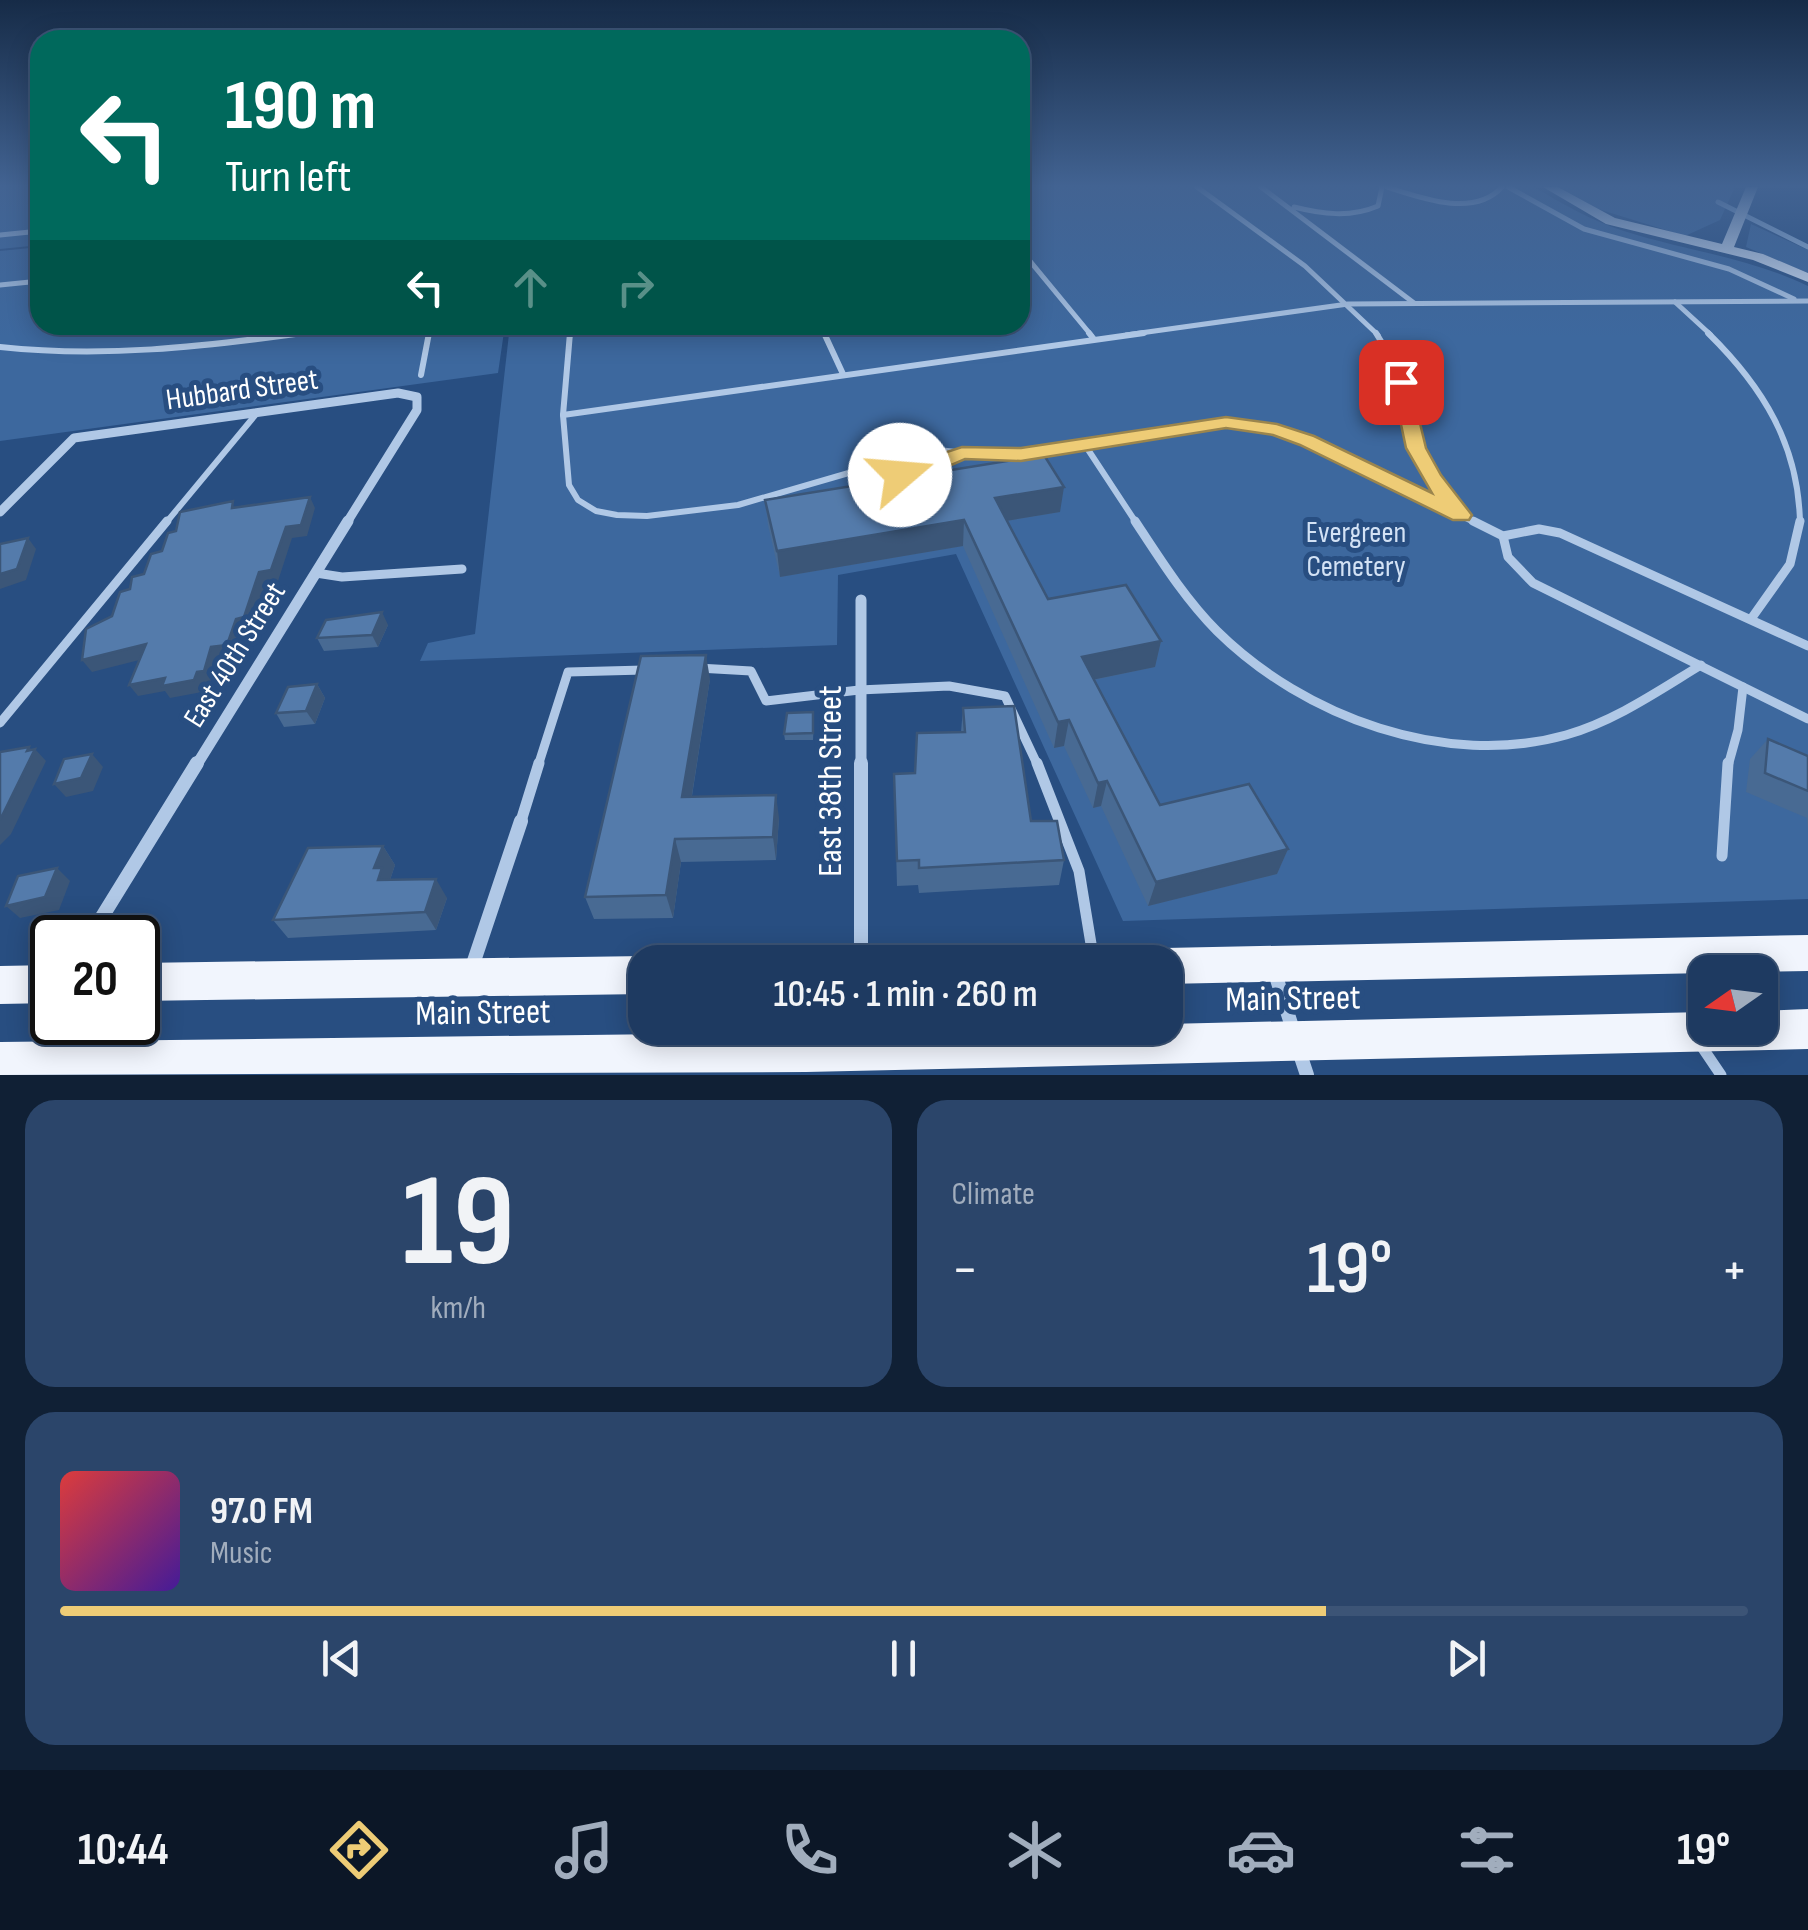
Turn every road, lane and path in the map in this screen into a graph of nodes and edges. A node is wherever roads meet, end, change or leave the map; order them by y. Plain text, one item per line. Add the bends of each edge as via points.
1 (1262, 237) edge
2 (1328, 237) edge
3 (1606, 237) edge
4 (1679, 237) edge
5 (1731, 237) edge
6 (1727, 249) junction
7 (1030, 261) edge
8 (1808, 278) edge
9 (30, 282) edge
10 (0, 285) edge
11 (1797, 301) junction
12 (1808, 301) edge
13 (1675, 302) junction
14 (1348, 304) junction
15 (1414, 304) junction
16 (269, 335) edge
17 (428, 335) edge
18 (571, 335) edge
19 (825, 335) edge
20 (1093, 338) junction
21 (0, 347) edge
22 (843, 374) junction
23 (421, 375) dead end
24 (417, 397) joint
25 (257, 413) junction
26 (563, 415) junction
27 (1085, 445) junction
28 (962, 453) junction
29 (859, 470) junction
30 (0, 512) edge
31 (1461, 515) junction
32 (1503, 536) junction
33 (462, 569) dead end
34 (316, 572) junction
35 (861, 600) dead end
36 (1751, 619) junction
37 (1808, 646) edge
38 (1701, 665) junction
39 (694, 668) edge
40 (658, 669) edge
41 (1744, 686) junction
42 (859, 690) junction
43 (1808, 719) edge
44 (0, 723) edge
45 (521, 821) joint
46 (1722, 856) dead end
47 (103, 915) edge
48 (860, 945) edge
49 (1091, 945) edge
50 (1808, 953) edge
51 (1272, 964) junction
52 (1183, 966) edge
53 (628, 975) edge
54 (469, 976) junction
55 (160, 982) edge
56 (30, 984) edge
57 (0, 985) edge
58 (1808, 1029) edge
59 (1778, 1030) edge
60 (1688, 1032) edge
61 (830, 1045) edge
62 (913, 1045) edge
63 (1701, 1045) edge
64 (1302, 1059) edge
65 (0, 1062) edge
66 (643, 1064) edge
67 (447, 1065) edge
68 (190, 1067) edge
69 (116, 1068) edge
70 (1721, 1075) edge

1 - 14 lane
2 - 15 lane
3 - 11 lane via 1744,271
4 - 6 street
5 - 6 street
6 - 8 street
7 - 20 lane
9 - 10 lane
11 - 12 lane
11 - 13 lane
13 - 15 lane
13 - 36 lane via 1754,378 1799,464 1802,511 1794,555
14 - 15 lane
14 - 20 lane
14 - 31 lane via 1395,361 1416,448
16 - 21 lane via 119,351
17 - 23 lane
18 - 26 lane
19 - 22 lane
20 - 22 lane
22 - 26 lane
24 - 25 street, Hubbard Street via 398,393
24 - 34 street, East 40th Street via 417,410
25 - 30 street, Hubbard Street via 74,438
25 - 44 lane
26 - 29 lane via 569,485 578,500 616,515 738,505
27 - 28 lane
27 - 31 lane via 1248,424 1307,440
27 - 38 lane via 1215,630 1282,684 1388,730 1441,742 1526,744 1628,710
28 - 29 lane via 919,472
28 - 29 lane via 895,447
31 - 32 lane
32 - 36 lane via 1538,529 1560,533
32 - 38 lane via 1503,550 1533,583
33 - 34 lane via 342,577
34 - 47 street, East 40th Street
35 - 42 street, East 38th Street
36 - 37 lane
38 - 41 lane
39 - 42 lane via 751,672 766,701
40 - 45 lane via 568,672
41 - 43 lane
41 - 46 lane via 1729,754
42 - 48 street, East 38th Street
42 - 49 lane via 949,686 1005,696 1079,871
45 - 54 street
50 - 51 main road, Main Street
51 - 52 main road, Main Street
51 - 64 street
53 - 54 main road, Main Street
54 - 55 main road, Main Street
56 - 57 main road
58 - 59 main road, Main Street
60 - 64 main road, Main Street
61 - 66 main road, Main Street
62 - 64 main road, Main Street via 982,1054
63 - 70 lane
65 - 69 main road, Main Street
66 - 67 main road, Main Street
67 - 68 main road, Main Street
68 - 69 main road, Main Street

